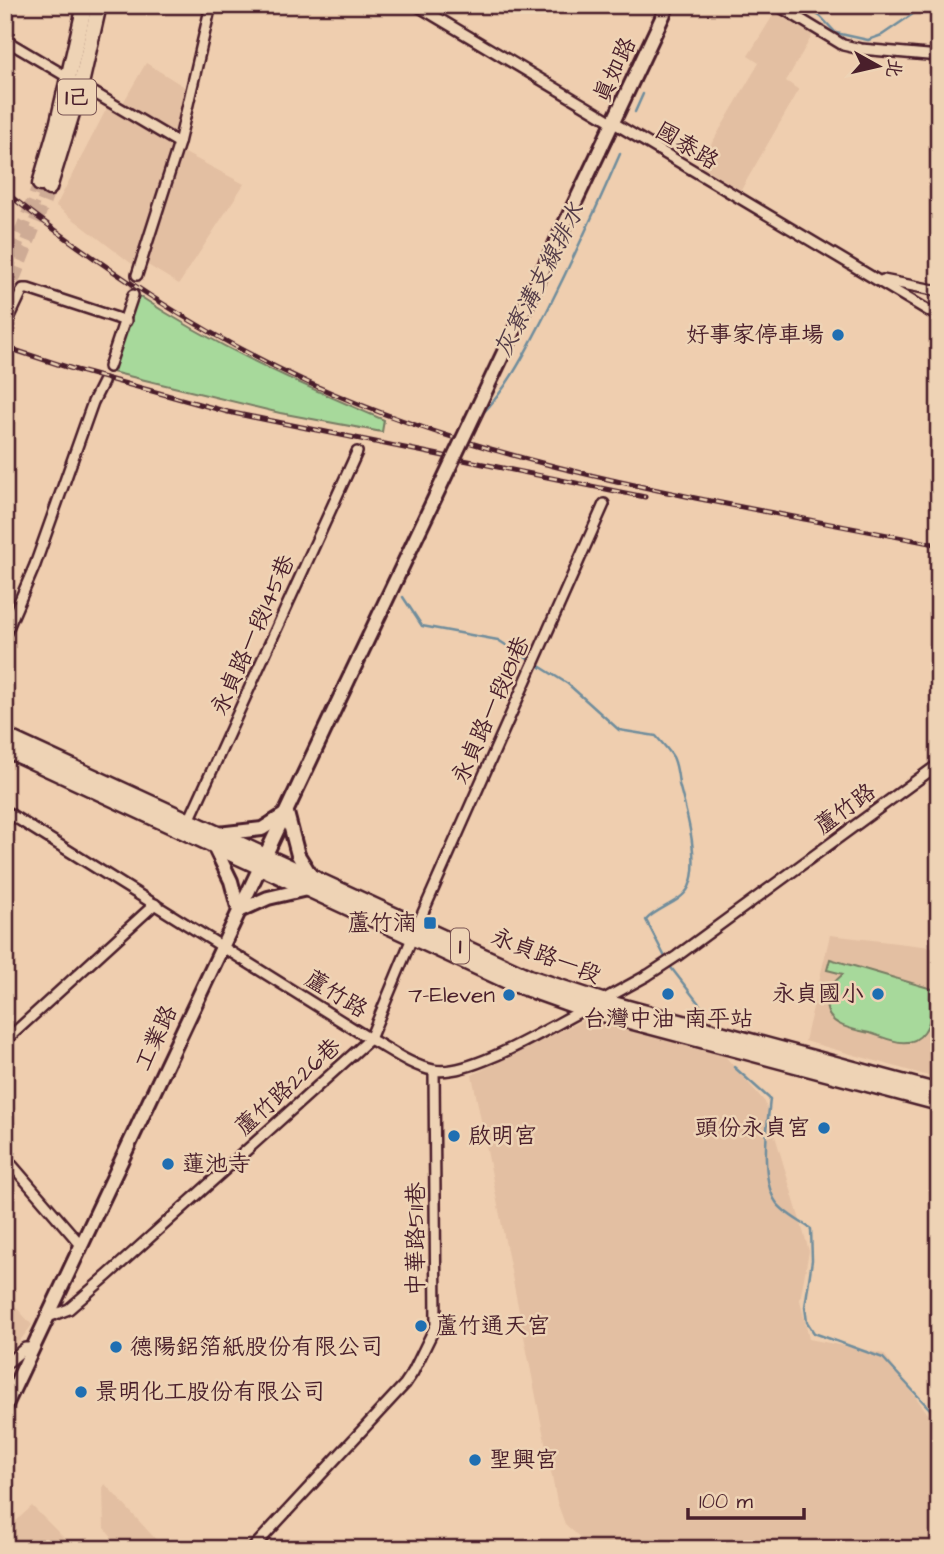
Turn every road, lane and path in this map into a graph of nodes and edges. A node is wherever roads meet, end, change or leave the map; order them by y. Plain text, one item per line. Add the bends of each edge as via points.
1 (85, 5) edge
2 (99, 5) edge
3 (211, 5) edge
4 (416, 5) edge
5 (668, 5) edge
6 (778, 5) edge
7 (5, 40) edge
8 (939, 56) edge
9 (75, 81) junction
10 (612, 124) junction
11 (179, 143) junction
12 (44, 186) tunnel mouth
13 (137, 275) tunnel mouth
14 (878, 279) junction
15 (939, 291) edge
16 (133, 295) tunnel mouth
17 (939, 317) edge
18 (126, 321) junction
19 (5, 327) edge
20 (109, 367) dead end
21 (103, 382) dead end
22 (357, 452) dead end
23 (604, 504) dead end
24 (5, 635) edge
25 (345, 687) joint
26 (5, 736) edge
27 (5, 749) edge
28 (939, 764) edge
29 (5, 811) edge
30 (287, 813) junction
31 (186, 827) junction
32 (215, 840) junction
33 (264, 862) junction
34 (310, 884) junction
35 (155, 904) junction
36 (239, 911) junction
37 (414, 932) junction
38 (223, 945) junction
39 (602, 1001) junction
40 (584, 1009) junction
41 (370, 1039) junction
42 (5, 1041) edge
43 (434, 1071) junction
44 (939, 1092) edge
45 (939, 1104) edge
46 (5, 1157) edge
47 (81, 1245) junction
48 (48, 1317) junction
49 (33, 1348) junction
50 (5, 1365) edge
51 (5, 1407) edge
52 (253, 1549) edge

1 - 9 main road, 1己
2 - 9 main road, 1己
3 - 11 street
4 - 10 street, 國泰路
5 - 10 street, 真如路
6 - 8 street via 843,45
7 - 9 street
9 - 11 street
9 - 12 main road, 1己
10 - 14 street, 國泰路
10 - 25 street, 真如路, bridge
11 - 13 street
14 - 15 street
14 - 17 street, 國泰路
16 - 18 street
18 - 19 street via 23,289
18 - 20 street
21 - 24 street
22 - 31 street, 永貞路一段145巷
23 - 37 street, 永貞路一段181巷
25 - 30 street, 工業路
26 - 31 main road, 永貞路一段 / 1
27 - 31 main road, 永貞路一段 / 1
28 - 39 street, 蘆竹路 via 673,959
29 - 35 street, 蘆竹路
30 - 32 street via 262,829
30 - 33 street, 工業路
30 - 34 street
31 - 32 main road, 永貞路一段 / 1
32 - 33 main road, 永貞路一段 / 1
32 - 36 street
33 - 34 main road, 永貞路一段 / 1
33 - 36 street, 工業路
34 - 36 street
34 - 37 main road, 永貞路一段 / 1
35 - 38 street, 蘆竹路
35 - 42 street
36 - 38 street, 工業路
37 - 39 main road, 永貞路一段 / 1
37 - 40 main road, 永貞路一段 / 1 via 511,983
37 - 41 street, 蘆竹路226巷
38 - 41 street, 蘆竹路
38 - 47 street, 工業路
39 - 40 street
39 - 44 main road, 永貞路一段 / 1
40 - 43 street via 474,1065
40 - 45 main road, 永貞路一段 / 1
41 - 43 street, 蘆竹路
41 - 48 street, 蘆竹路226巷 via 69,1309
43 - 52 street, 中華路511巷 via 436,1325 405,1384
46 - 47 street
47 - 48 street, 工業路
48 - 49 street, 工業路
49 - 50 street via 25,1348
49 - 51 street, 工業路

